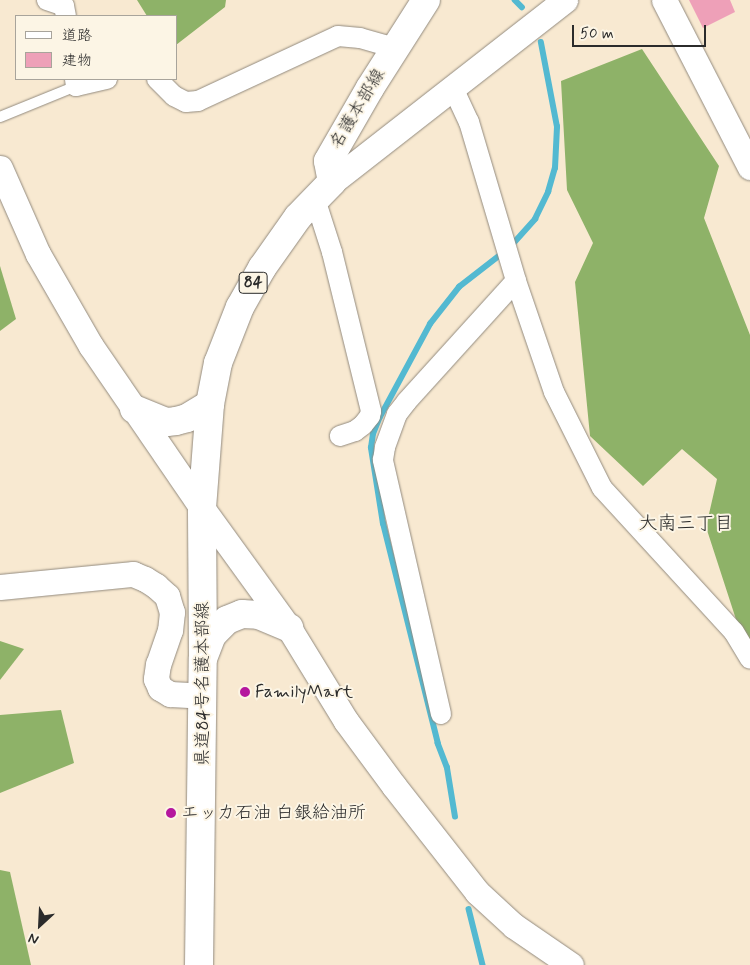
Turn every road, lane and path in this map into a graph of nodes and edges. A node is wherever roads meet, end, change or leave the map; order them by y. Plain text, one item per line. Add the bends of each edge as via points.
1 (426, 0) edge
2 (565, 0) edge
3 (664, 0) edge
4 (395, 48) junction
5 (97, 80) edge
6 (158, 80) edge
7 (76, 82) edge
8 (453, 88) junction
9 (0, 117) edge
10 (750, 167) edge
11 (0, 168) edge
12 (323, 190) junction
13 (516, 281) junction
14 (210, 404) junction
15 (134, 409) junction
16 (370, 416) junction
17 (340, 436) dead end
18 (388, 436) junction
19 (202, 508) junction
20 (0, 587) edge
21 (289, 628) junction
22 (203, 658) junction
23 (750, 659) edge
24 (203, 696) junction
25 (441, 714) dead end
26 (199, 965) edge
27 (571, 965) edge

1 - 4 main road, 名護本部線
2 - 8 street
3 - 10 street
4 - 6 street via 360,38 338,36 198,101 186,102 174,96
4 - 12 main road, 名護本部線 via 328,160
5 - 7 street
7 - 9 lane
8 - 12 street
8 - 13 street via 469,122
11 - 15 street via 38,254 91,346
12 - 14 main road, 84 via 270,255 240,307 218,363
12 - 16 street via 332,252 371,406
13 - 18 street via 407,401 397,414
13 - 23 street via 554,392 602,488 734,632
14 - 15 main road via 188,418 167,422
14 - 19 main road, 県道84号名護本部線 / 84
15 - 19 street
16 - 17 street via 355,431
16 - 18 street
18 - 25 street via 383,460
19 - 21 street
19 - 22 main road, 県道84号名護本部線 / 84
20 - 24 street via 133,574 145,579 167,596 172,612 170,630 158,664 156,679 160,688 186,697
21 - 22 main road via 259,615 242,614 227,620 212,635
21 - 27 street via 346,721 477,892 514,926
22 - 24 main road, 県道84号名護本部線 / 84
24 - 26 main road, 県道84号名護本部線 / 84

